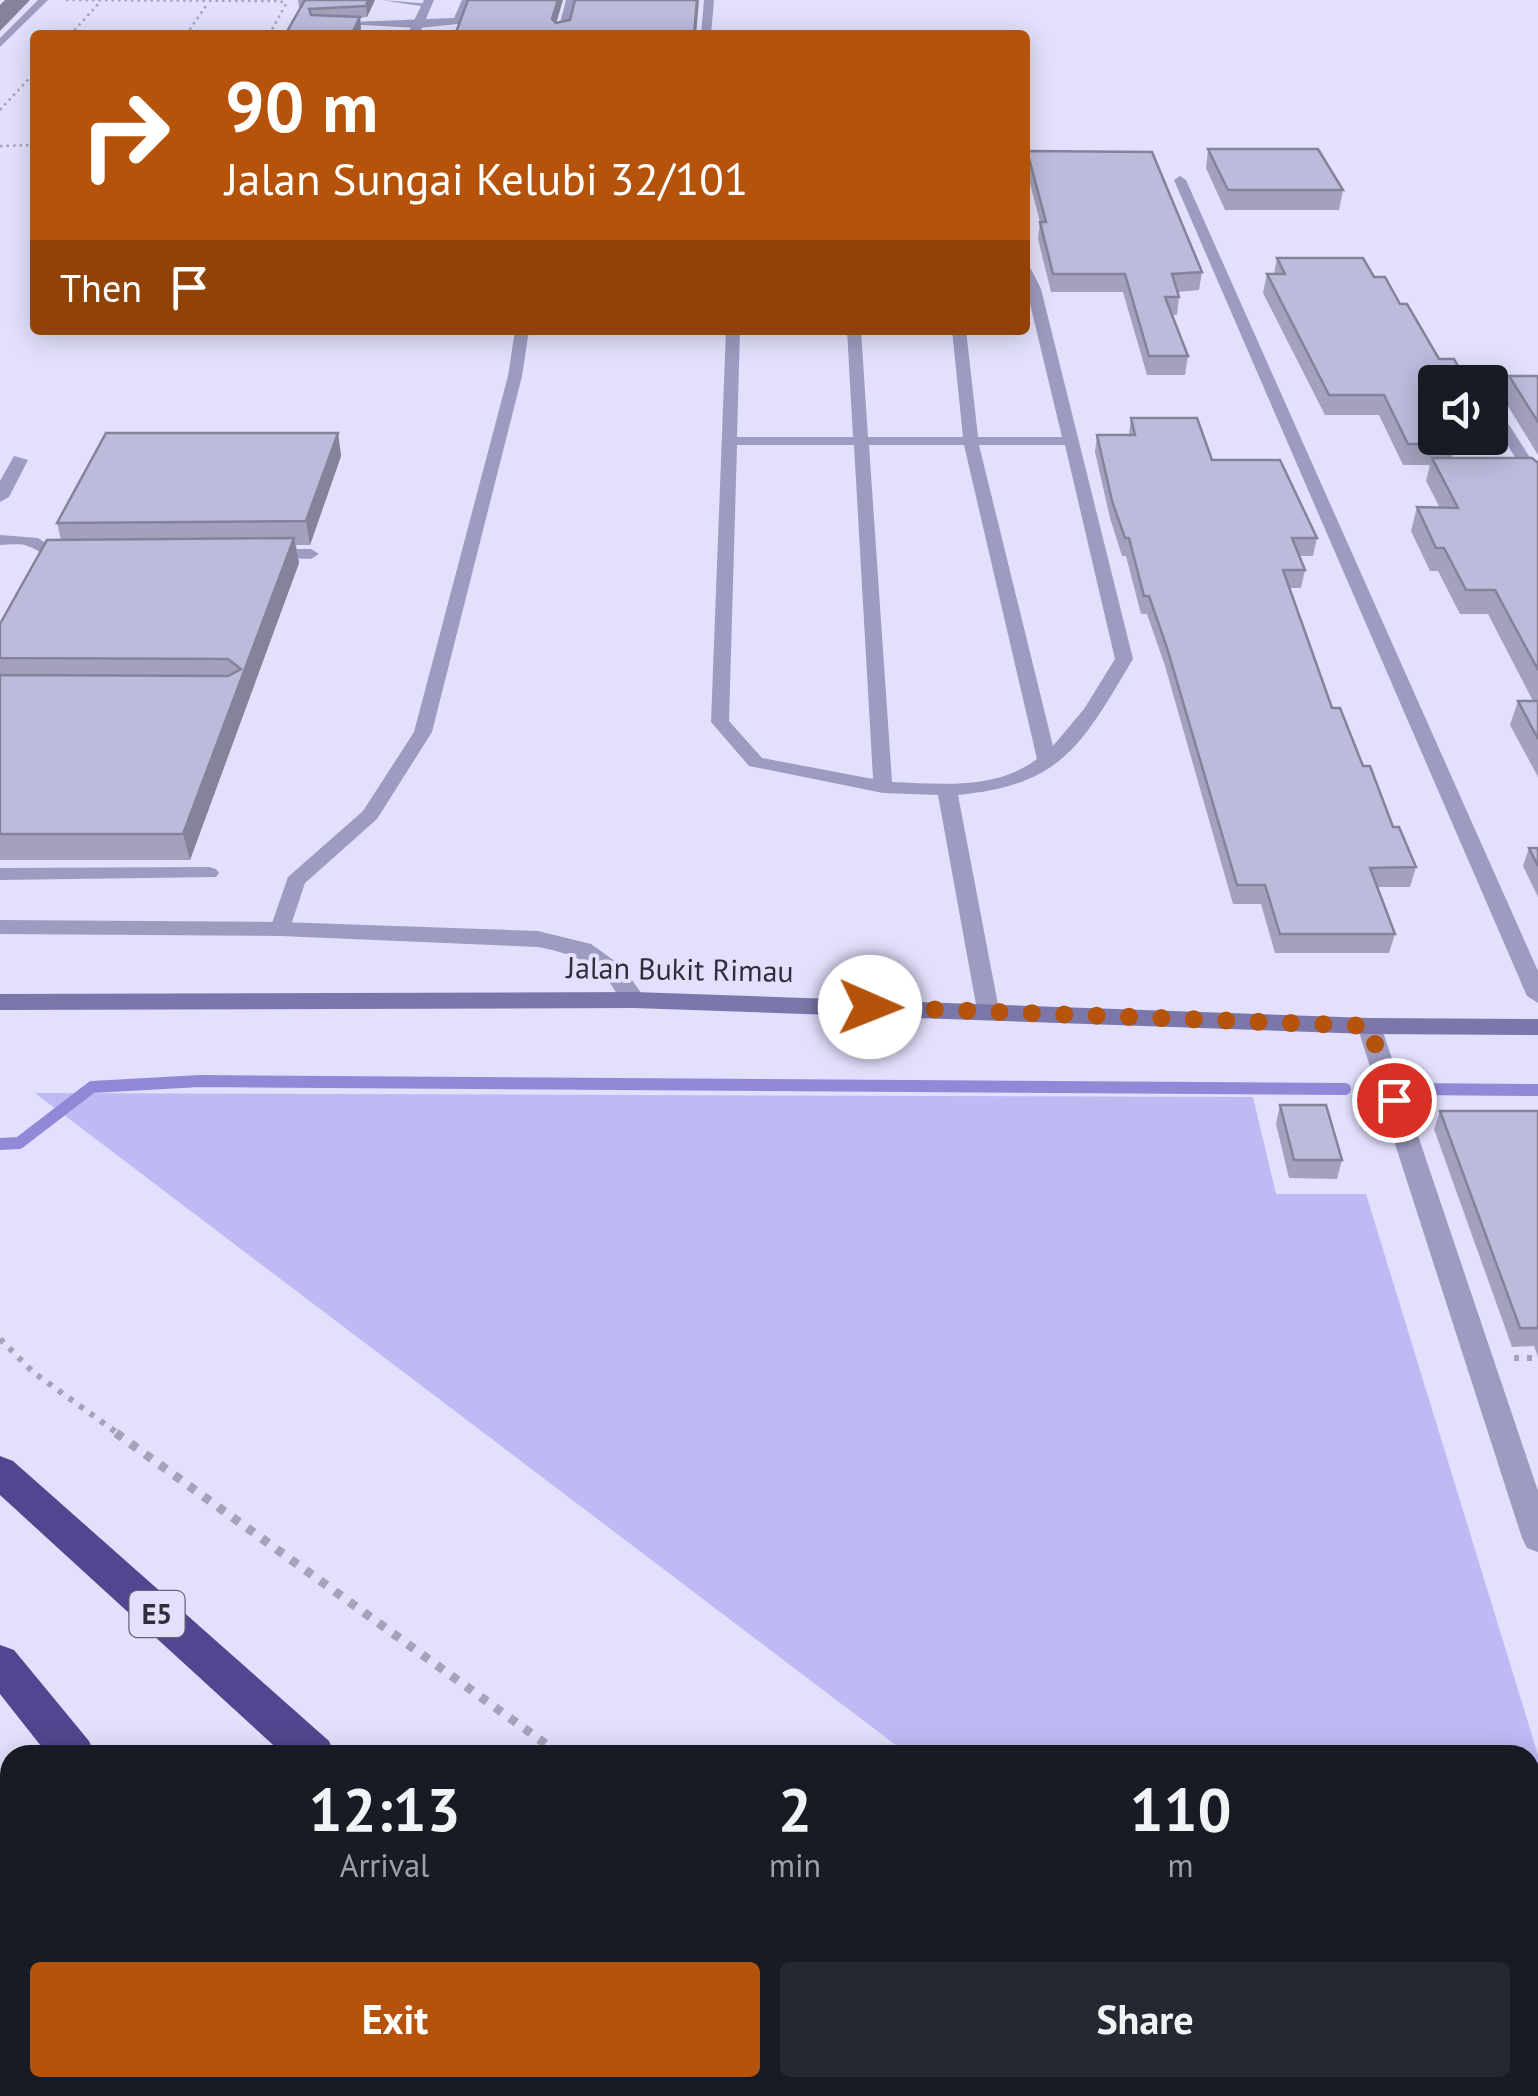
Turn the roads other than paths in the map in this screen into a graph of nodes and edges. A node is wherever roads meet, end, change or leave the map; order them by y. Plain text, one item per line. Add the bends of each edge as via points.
1 (43, 0) edge
2 (467, 0) edge
3 (572, 0) edge
4 (710, 0) edge
5 (428, 2) edge
6 (385, 5) edge
7 (380, 22) junction
8 (318, 23) edge
9 (416, 29) edge
10 (379, 30) edge
11 (563, 30) edge
12 (707, 30) edge
13 (0, 44) edge
14 (1180, 180) dead end
15 (1030, 280) edge
16 (521, 335) edge
17 (732, 335) edge
18 (854, 335) edge
19 (960, 335) edge
20 (1508, 434) edge
21 (858, 441) junction
22 (1070, 441) junction
23 (727, 442) junction
24 (971, 442) junction
25 (20, 460) dead end
26 (1538, 482) edge
27 (0, 497) edge
28 (0, 540) edge
29 (252, 554) edge
30 (311, 554) dead end
31 (94, 556) edge
32 (1046, 760) junction
33 (882, 787) junction
34 (947, 790) junction
35 (209, 873) dead end
36 (0, 874) edge
37 (0, 927) edge
38 (281, 929) junction
39 (1538, 996) edge
40 (634, 1000) junction
41 (0, 1002) edge
42 (988, 1010) junction
43 (1369, 1026) junction
44 (1538, 1027) edge
45 (0, 1472) edge
46 (1538, 1538) edge
47 (0, 1663) edge
48 (66, 1745) edge
49 (303, 1745) edge

1 - 13 lane
2 - 9 lane via 458,21
3 - 11 lane
4 - 12 lane
5 - 6 lane
5 - 9 street
6 - 7 lane
7 - 8 lane
7 - 9 lane
9 - 10 lane
14 - 39 lane
15 - 22 lane
16 - 38 lane via 423,732 370,815 295,881
17 - 23 lane
18 - 21 lane
19 - 24 lane
20 - 26 lane
21 - 23 lane
21 - 24 lane
21 - 33 lane
22 - 24 lane
22 - 32 lane via 1124,659 1084,724
23 - 33 lane via 720,722 756,762
24 - 32 lane
25 - 27 street
28 - 31 lane via 32,541 54,556
29 - 30 lane
32 - 34 lane via 1016,780
33 - 34 lane
34 - 42 lane
35 - 36 lane
37 - 38 street
38 - 40 street via 538,939 583,949
40 - 41 street, Jalan Bukit Rimau
40 - 42 street, Jalan Bukit Rimau
42 - 43 street, Jalan Bukit Rimau
43 - 44 street, Jalan Bukit Rimau
43 - 46 street
45 - 49 highway, E5
47 - 48 highway

